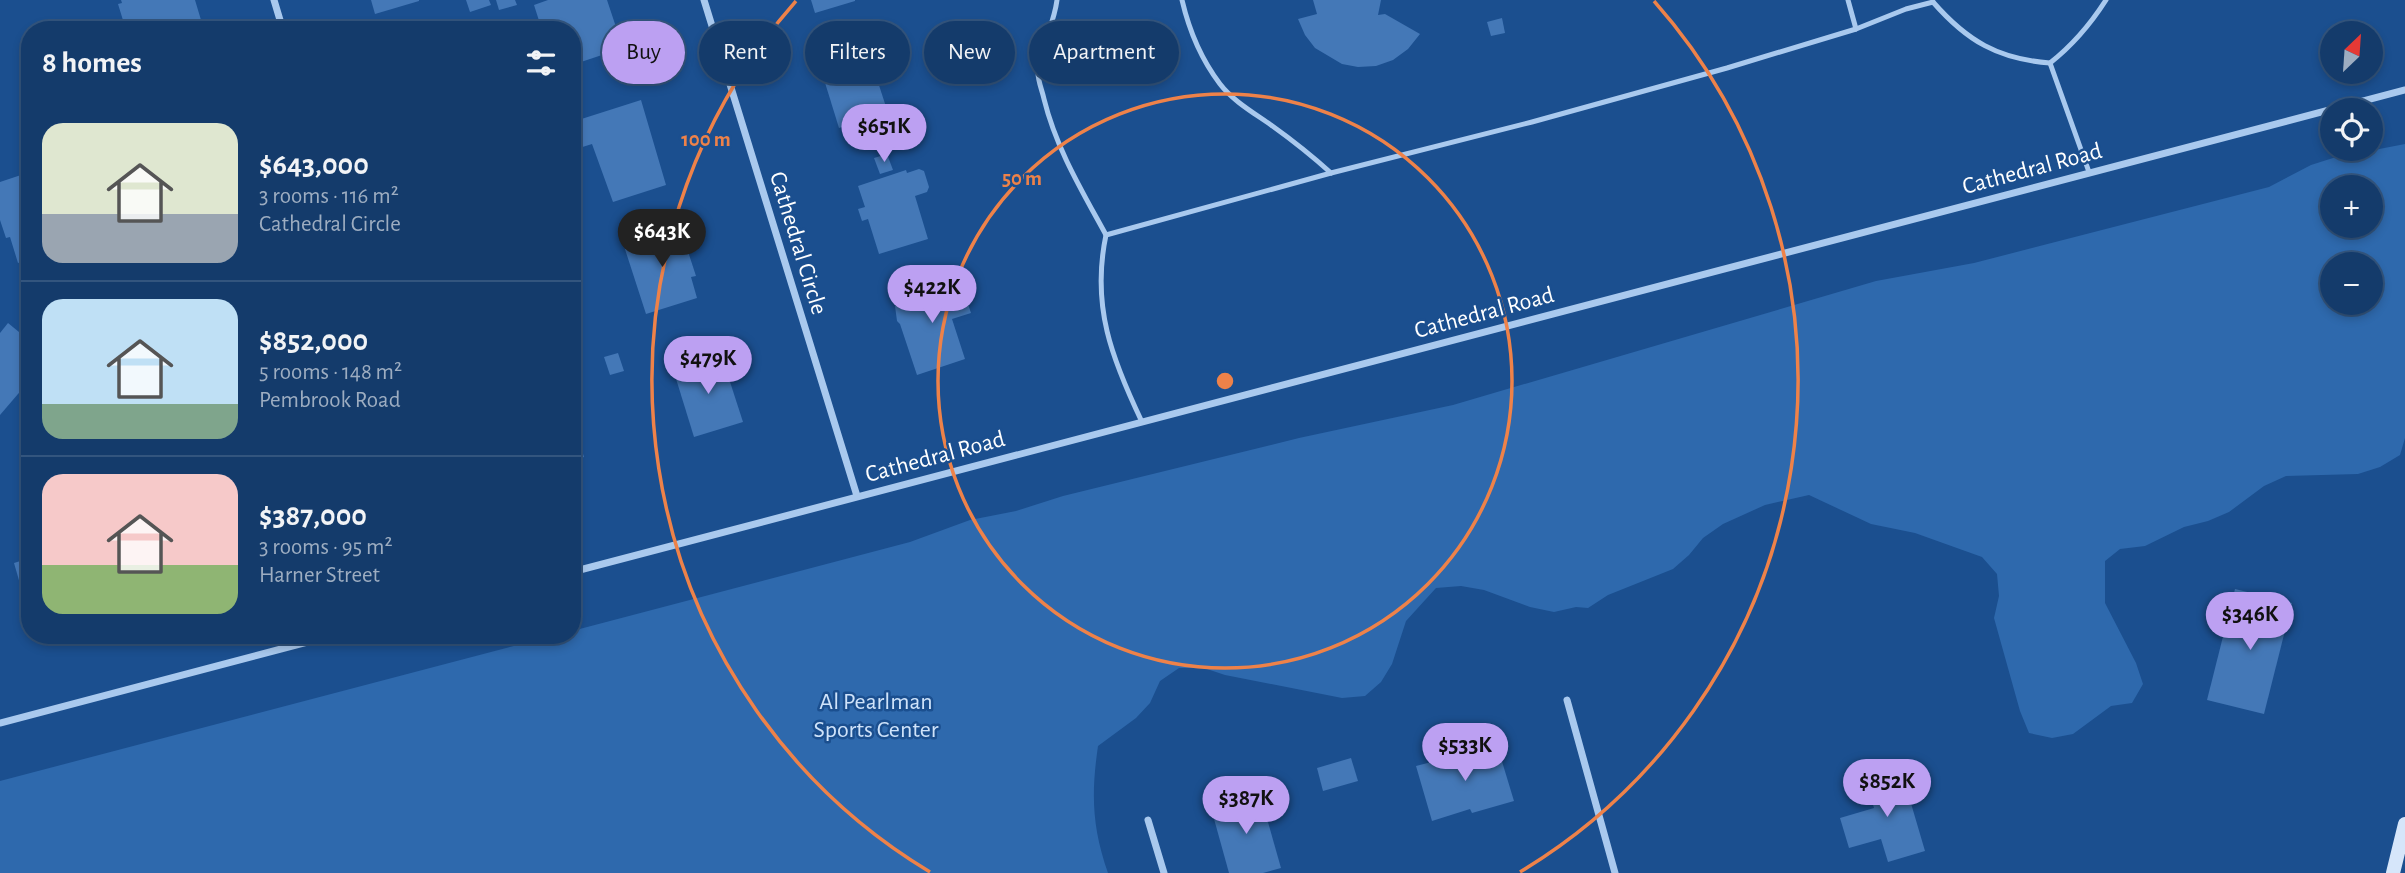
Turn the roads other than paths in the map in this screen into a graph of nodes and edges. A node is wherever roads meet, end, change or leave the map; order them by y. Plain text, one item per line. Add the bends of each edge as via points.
1 (274, 0) edge
2 (704, 0) edge
3 (1056, 0) edge
4 (1182, 0) edge
5 (1848, 0) edge
6 (2106, 0) edge
7 (1933, 1) edge
8 (280, 21) edge
9 (1856, 29) junction
10 (2050, 63) junction
11 (2405, 90) edge
12 (2089, 172) junction
13 (1331, 173) junction
14 (1106, 236) junction
15 (1142, 422) junction
16 (857, 496) junction
17 (581, 570) edge
18 (300, 644) edge
19 (1567, 700) dead end
20 (0, 723) edge
21 (1148, 820) dead end
22 (2405, 824) edge
23 (1164, 873) edge
24 (1615, 873) edge
25 (2393, 873) edge

1 - 8 street
2 - 16 street, Cathedral Circle
3 - 14 lane via 1038,76 1064,158
4 - 13 lane via 1188,27 1221,86
5 - 9 lane
6 - 10 lane via 2084,32
7 - 9 lane
7 - 10 lane via 1949,21 1996,52
9 - 13 lane via 1545,119
10 - 12 lane
11 - 12 street, Cathedral Road
12 - 15 street, Cathedral Road
13 - 14 lane
14 - 15 lane via 1101,282 1104,318 1111,352
15 - 16 street, Cathedral Road
16 - 17 street, Cathedral Road
18 - 20 street
19 - 24 street
21 - 23 street
22 - 25 main road

